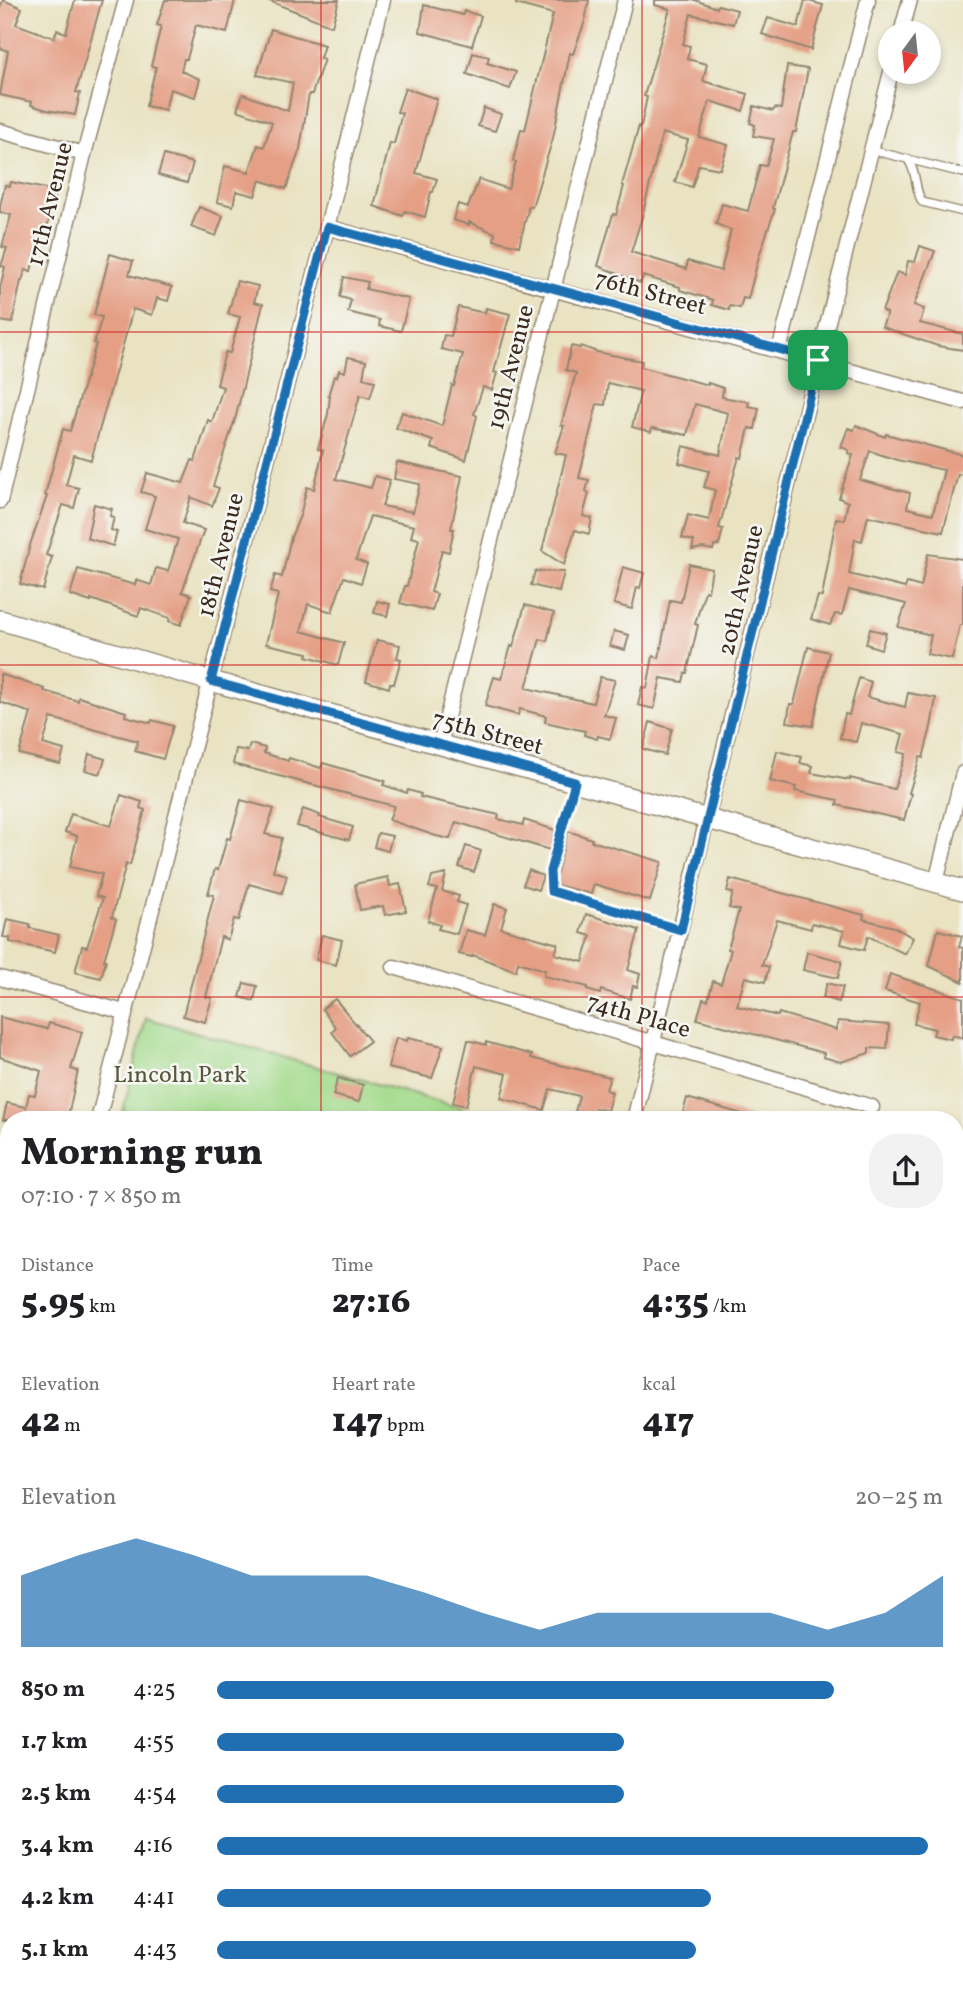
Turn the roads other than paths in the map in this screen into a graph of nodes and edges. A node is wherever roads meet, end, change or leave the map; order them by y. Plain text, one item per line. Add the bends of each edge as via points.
1 (126, 0) edge
2 (383, 0) edge
3 (625, 0) edge
4 (868, 0) edge
5 (910, 0) edge
6 (904, 21) edge
7 (888, 84) edge
8 (0, 131) edge
9 (871, 150) junction
10 (84, 154) junction
11 (909, 161) junction
12 (963, 173) edge
13 (963, 212) edge
14 (327, 227) junction
15 (553, 288) junction
16 (779, 351) junction
17 (818, 360) junction
18 (963, 402) edge
19 (0, 501) edge
20 (0, 620) edge
21 (211, 681) junction
22 (440, 745) junction
23 (963, 774) edge
24 (575, 782) junction
25 (708, 819) junction
26 (936, 882) junction
27 (963, 890) edge
28 (681, 930) junction
29 (394, 967) dead end
30 (0, 978) edge
31 (124, 1012) junction
32 (654, 1043) junction
33 (872, 1107) dead end
34 (100, 1111) edge
35 (636, 1111) edge

1 - 10 street, 17th Avenue
2 - 14 street, 18th Avenue
3 - 15 street, 19th Avenue
4 - 16 street
5 - 6 street
7 - 9 street, 20th Avenue
8 - 10 street
9 - 11 lane
9 - 17 street, 20th Avenue
10 - 19 street, 17th Avenue
11 - 12 lane
11 - 13 lane via 922,202
14 - 15 street, 76th Street
14 - 21 street, 18th Avenue
15 - 16 street, 76th Street
15 - 22 street, 19th Avenue
16 - 17 street, 76th Street
17 - 18 street, 76th Street
17 - 25 street, 20th Avenue
20 - 21 street, 75th Street
21 - 22 street, 75th Street
21 - 31 street, 18th Avenue
22 - 24 street, 75th Street
23 - 26 street
24 - 25 street, 75th Street
24 - 28 lane via 550,871 551,891
25 - 26 street, 75th Street
25 - 28 street, 20th Avenue
26 - 27 street, 75th Street
28 - 32 street, 20th Avenue
29 - 32 street, 74th Place
30 - 31 street
31 - 34 street, 18th Avenue
32 - 33 street, 74th Place
32 - 35 street, 20th Avenue

